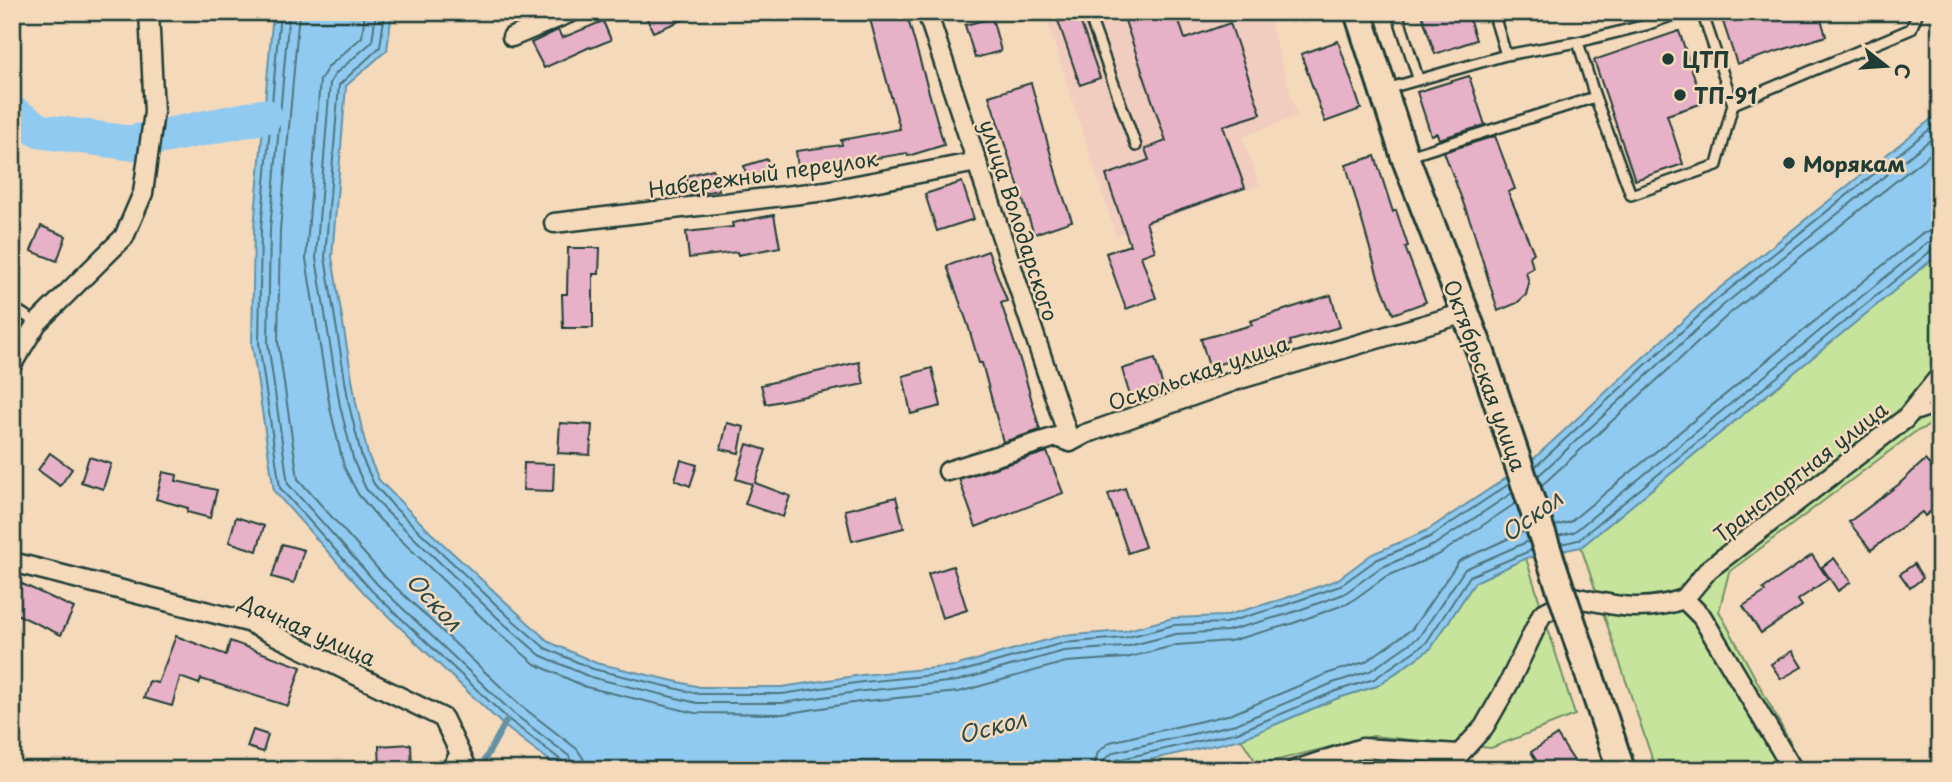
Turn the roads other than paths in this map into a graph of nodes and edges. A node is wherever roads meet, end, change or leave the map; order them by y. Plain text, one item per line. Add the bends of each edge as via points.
1 (149, 12) edge
2 (572, 12) edge
3 (927, 12) edge
4 (1088, 12) edge
5 (1358, 12) edge
6 (1396, 12) edge
7 (1493, 12) edge
8 (1643, 12) edge
9 (1682, 12) edge
10 (1702, 12) edge
11 (1918, 12) edge
12 (1646, 24) junction
13 (512, 37) dead end
14 (1578, 42) junction
15 (1506, 55) junction
16 (1418, 78) junction
17 (1383, 90) junction
18 (1595, 97) junction
19 (1733, 104) junction
20 (1136, 146) dead end
21 (1405, 157) junction
22 (977, 162) junction
23 (554, 223) dead end
24 (12, 307) edge
25 (1465, 313) junction
26 (37, 323) junction
27 (12, 364) edge
28 (1940, 376) edge
29 (1940, 407) edge
30 (1905, 419) junction
31 (1070, 442) junction
32 (948, 471) dead end
33 (12, 562) edge
34 (1684, 599) junction
35 (457, 750) junction
36 (1459, 754) junction
37 (445, 770) edge
38 (468, 770) edge
39 (1295, 770) edge
40 (1445, 770) edge
41 (1621, 770) edge
42 (1793, 770) edge

1 - 26 street via 154,112 143,193 124,237
2 - 13 street
3 - 22 street, улица Володарского
4 - 20 lane
5 - 17 main road, Октябрьская улица
6 - 16 lane
7 - 15 lane
8 - 12 lane
9 - 12 lane
10 - 19 lane
11 - 19 lane via 1911,29
12 - 14 lane
14 - 15 lane
14 - 18 lane
15 - 16 lane
16 - 17 lane
17 - 21 main road, Октябрьская улица
18 - 19 lane via 1631,195 1717,165
18 - 21 lane
21 - 25 main road, Октябрьская улица
22 - 23 street, Набережный переулок via 826,191
22 - 31 street, улица Володарского
24 - 26 lane
25 - 31 street, Оскольская улица via 1241,379
25 - 41 main road, Октябрьская улица, bridge
26 - 27 street
28 - 30 street, Транспортная улица
29 - 30 lane
30 - 34 street, Транспортная улица via 1709,569
31 - 32 street, Оскольская улица via 1056,437
33 - 35 street, Дачная улица via 248,622 443,718
34 - 36 street via 1660,607 1622,608 1574,597 1542,614 1490,716
34 - 42 street via 1702,617
35 - 37 lane
35 - 38 street, Дачная улица
36 - 39 street via 1362,748
36 - 40 street

